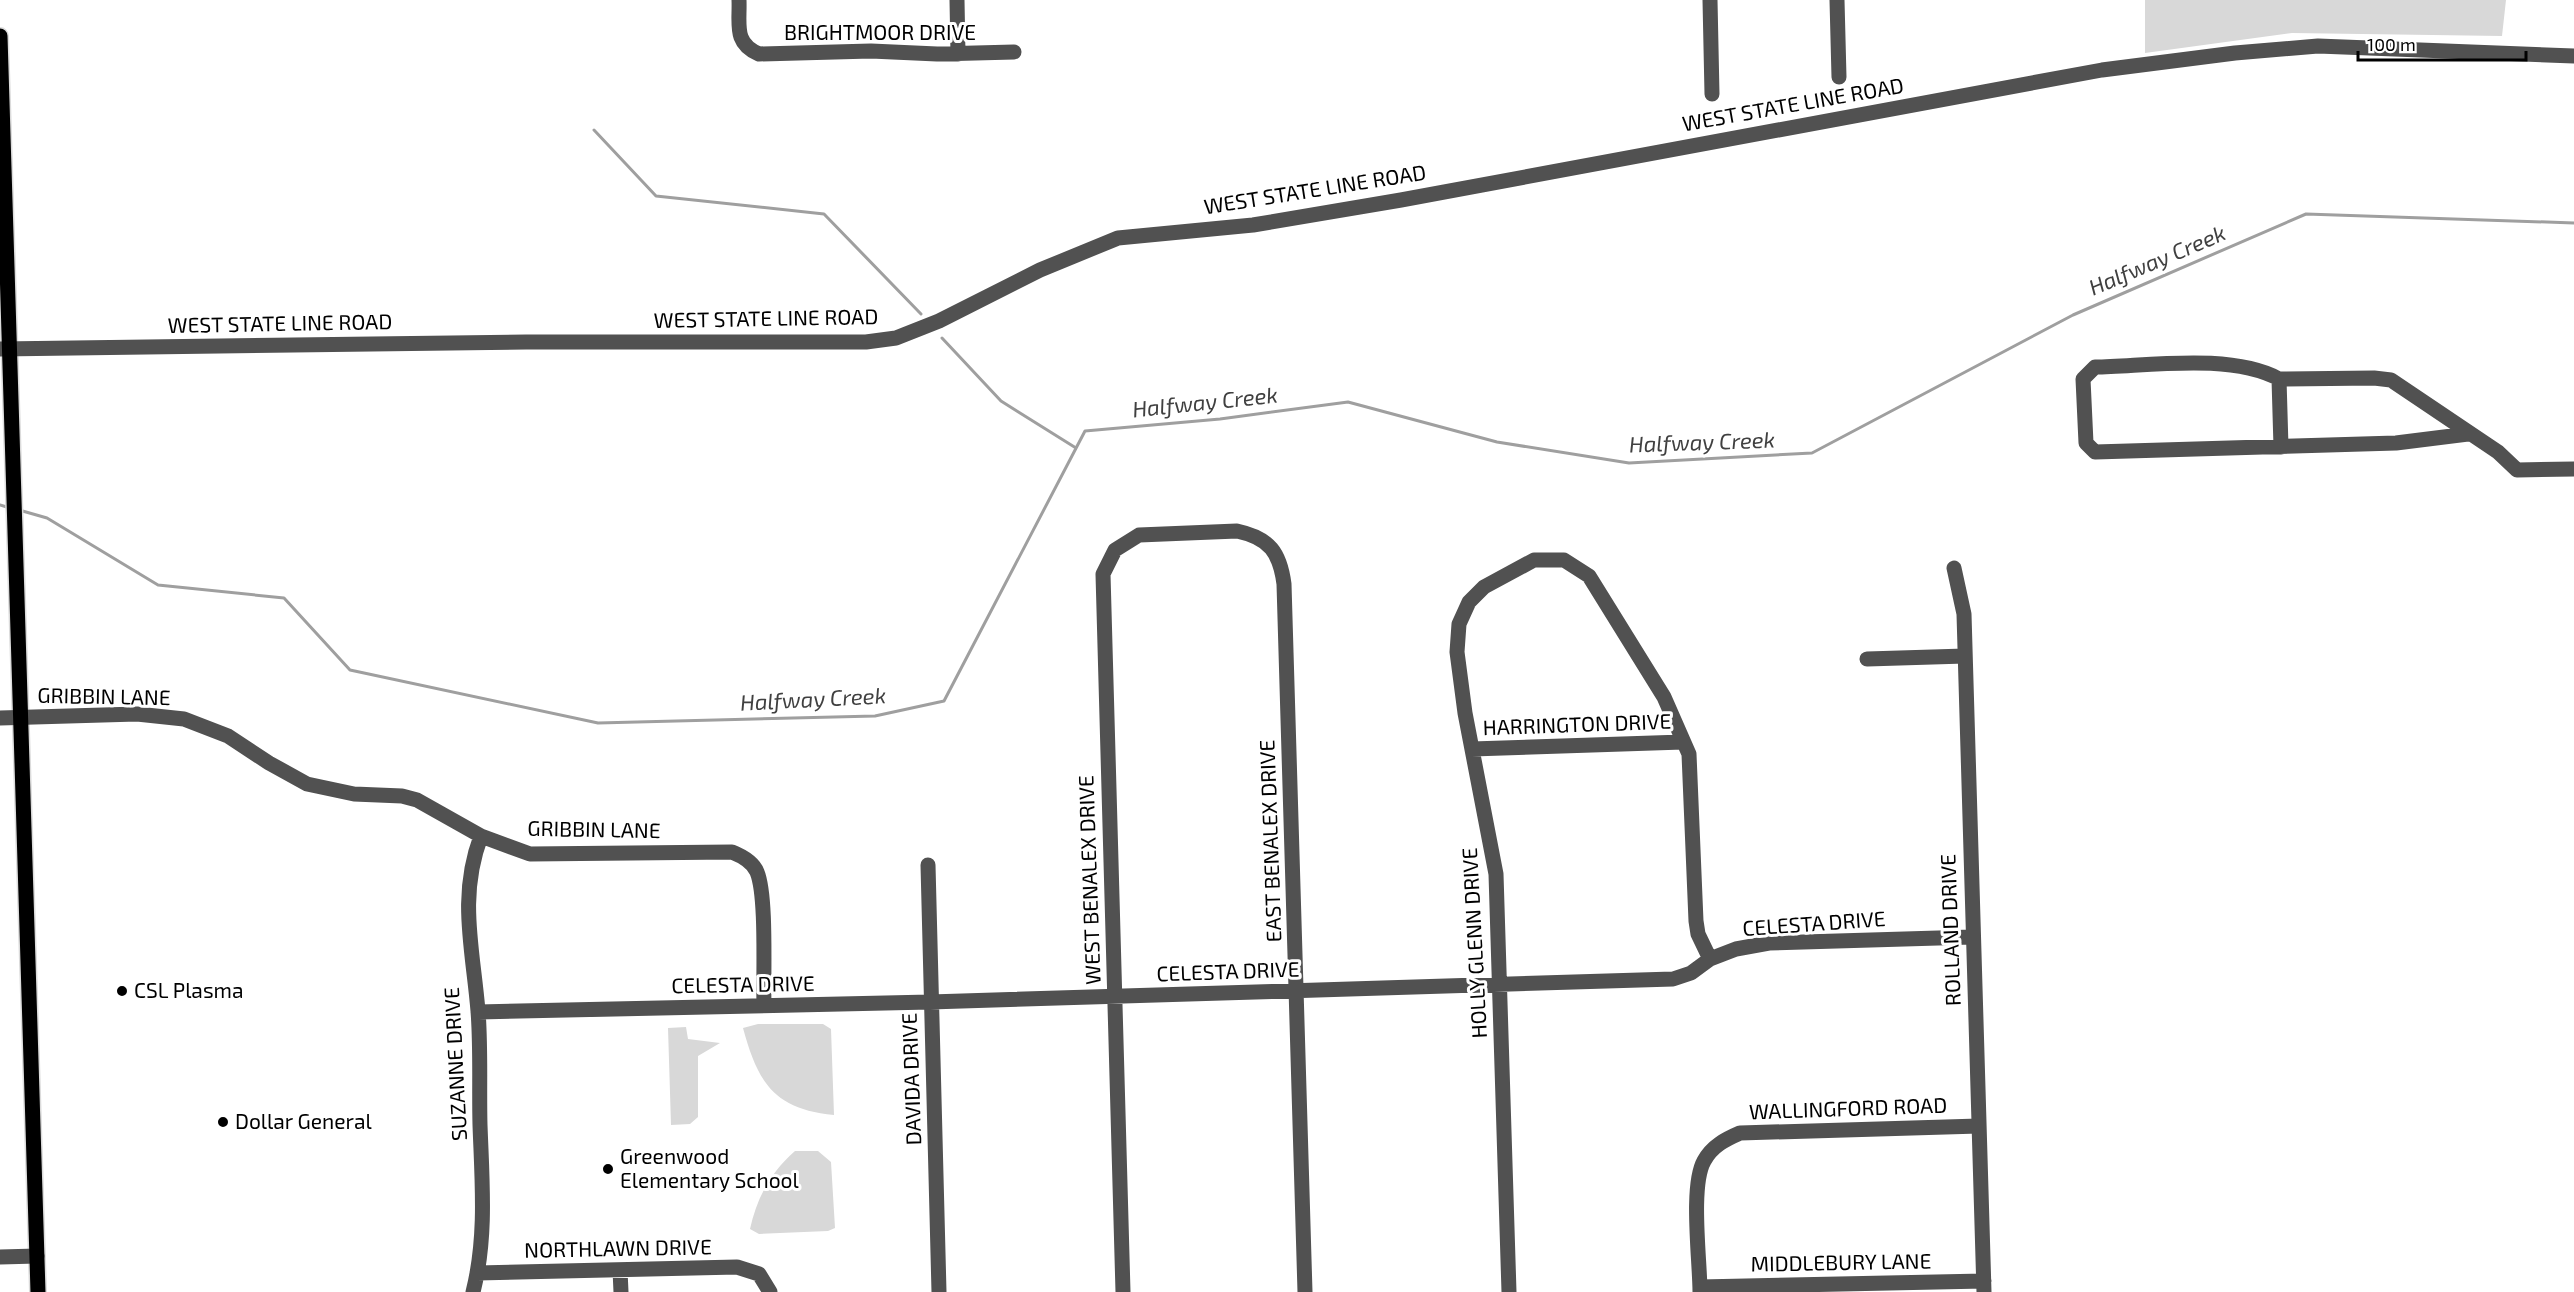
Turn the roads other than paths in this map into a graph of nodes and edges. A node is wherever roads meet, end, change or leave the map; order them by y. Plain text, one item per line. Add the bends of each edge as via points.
1 (739, 0) edge
2 (957, 0) edge
3 (1710, 0) edge
4 (1837, 0) edge
5 (0, 36) edge
6 (1014, 52) dead end
7 (958, 54) junction
8 (2574, 56) edge
9 (1839, 77) dead end
10 (1712, 94) dead end
11 (5, 349) edge
12 (2279, 380) junction
13 (2468, 434) junction
14 (2281, 447) junction
15 (2574, 469) edge
16 (1192, 531) joint
17 (1954, 568) dead end
18 (1965, 656) junction
19 (1867, 659) dead end
20 (22, 717) junction
21 (0, 718) edge
22 (1683, 742) junction
23 (1472, 749) junction
24 (481, 836) junction
25 (928, 865) dead end
26 (1972, 937) junction
27 (1710, 959) junction
28 (1500, 986) junction
29 (1296, 991) junction
30 (1114, 996) junction
31 (930, 1002) junction
32 (764, 1005) junction
33 (478, 1012) junction
34 (1979, 1126) junction
35 (37, 1256) junction
36 (0, 1257) edge
37 (620, 1270) junction
38 (477, 1273) junction
39 (1984, 1286) edge
40 (1700, 1289) edge
41 (38, 1292) edge
42 (473, 1292) edge
43 (621, 1292) edge
44 (770, 1292) edge
45 (939, 1292) edge
46 (1123, 1292) edge
47 (1305, 1292) edge
48 (1509, 1292) edge

1 - 7 street, BRIGHTMOOR DRIVE via 741,40 747,49 759,54
2 - 7 street
3 - 10 street
4 - 9 street
5 - 11 main road
6 - 7 street, BRIGHTMOOR DRIVE
8 - 11 street, WEST STATE LINE ROAD via 2318,46 2102,70 1344,210 1253,225 1118,238 1040,270 939,321 896,338 866,342
11 - 20 main road via 15,491
12 - 13 street via 2391,380
12 - 14 street
12 - 14 street via 2267,373 2228,364 2095,368 2083,379 2086,443 2095,452
13 - 14 street
13 - 15 street via 2498,452 2517,470
16 - 29 street, EAST BENALEX DRIVE via 1248,533 1279,556
16 - 30 street, WEST BENALEX DRIVE via 1140,535 1127,540 1115,550 1103,574
17 - 18 street, ROLLAND DRIVE via 1964,614
18 - 19 street
18 - 26 street, ROLLAND DRIVE
20 - 21 street, GRIBBIN LANE
20 - 24 street, GRIBBIN LANE via 137,714 184,719 228,735 308,784 354,794 417,800
20 - 35 main road
22 - 23 street, HARRINGTON DRIVE
22 - 23 street, HOLLY GLENN DRIVE via 1664,697 1589,576 1564,561 1534,561 1484,587 1469,602 1459,624 1457,652
22 - 27 street via 1691,774 1696,921
23 - 28 street, HOLLY GLENN DRIVE via 1496,874
24 - 32 street, GRIBBIN LANE via 530,854 732,852 757,871
24 - 33 street, SUZANNE DRIVE via 471,862 468,886 468,940
25 - 31 street, DAVIDA DRIVE
26 - 27 street, CELESTA DRIVE via 1769,943
26 - 34 street, ROLLAND DRIVE
27 - 28 street, CELESTA DRIVE via 1673,980
28 - 29 street, CELESTA DRIVE
28 - 48 street, HOLLY GLENN DRIVE
29 - 30 street, CELESTA DRIVE
29 - 47 street, EAST BENALEX DRIVE
30 - 31 street, CELESTA DRIVE
30 - 46 street, WEST BENALEX DRIVE
31 - 32 street, CELESTA DRIVE
31 - 45 street, DAVIDA DRIVE
32 - 33 street, CELESTA DRIVE
33 - 38 street, SUZANNE DRIVE via 483,1238
34 - 39 street, ROLLAND DRIVE
34 - 40 street, WALLINGFORD ROAD via 1740,1132 1721,1142 1703,1162 1699,1175
35 - 36 street
35 - 41 main road
37 - 38 street, NORTHLAWN DRIVE
37 - 43 street
37 - 44 street, NORTHLAWN DRIVE via 737,1267 759,1274
38 - 42 street, SUZANNE DRIVE
39 - 40 street, MIDDLEBURY LANE

